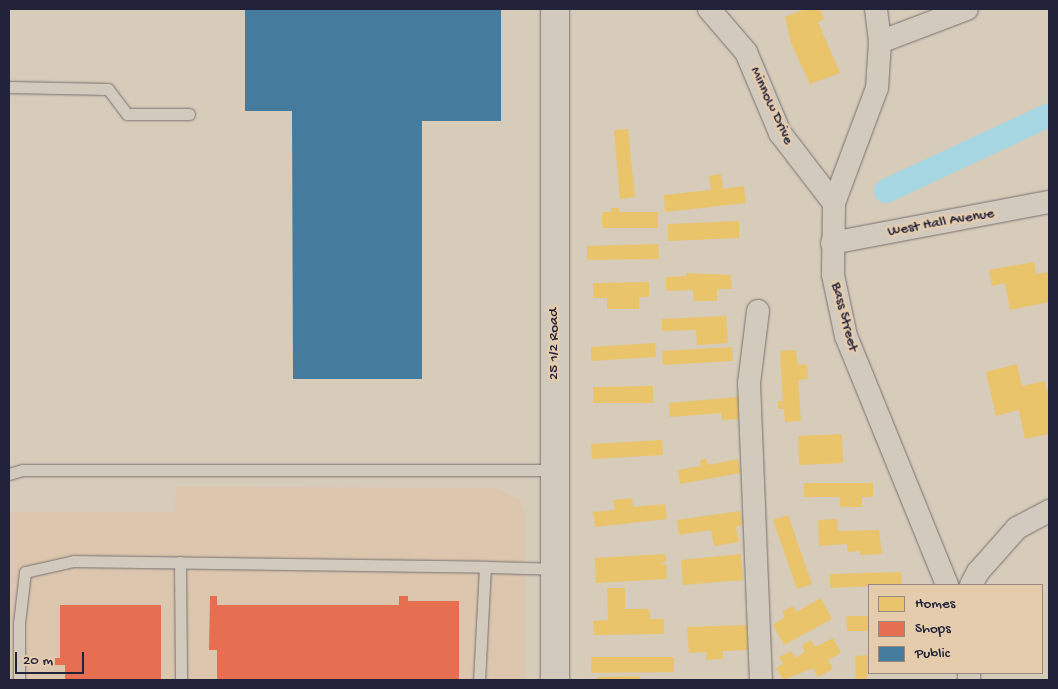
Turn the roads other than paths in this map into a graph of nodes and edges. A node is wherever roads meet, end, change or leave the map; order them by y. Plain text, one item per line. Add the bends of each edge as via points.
1 (555, 9) edge
2 (709, 9) edge
3 (876, 9) edge
4 (967, 9) edge
5 (880, 42) junction
6 (9, 87) edge
7 (189, 114) dead end
8 (1049, 202) edge
9 (834, 204) junction
10 (832, 243) junction
11 (758, 311) dead end
12 (555, 470) junction
13 (9, 474) edge
14 (1049, 511) edge
15 (180, 562) junction
16 (485, 567) junction
17 (555, 568) junction
18 (947, 584) edge
19 (972, 584) edge
20 (19, 680) edge
21 (181, 680) edge
22 (479, 680) edge
23 (555, 680) edge
24 (761, 680) edge

1 - 12 street, 25 1/2 Road
2 - 9 street, Minnow Drive via 746,52 780,133
3 - 5 street, Bass Street
4 - 5 street
5 - 9 street, Bass Street via 876,88
6 - 7 lane via 108,89 128,114
8 - 10 street, West Hall Avenue
9 - 10 street, Bass Street
10 - 18 street, Bass Street via 833,275 846,336
11 - 24 street via 749,383
12 - 13 lane via 22,470
12 - 17 street, 25 1/2 Road
14 - 19 street via 1018,528 978,572
15 - 16 lane
15 - 20 lane via 74,560 25,572 19,623
15 - 21 lane
16 - 17 lane
16 - 22 lane
17 - 23 street, 25 1/2 Road

